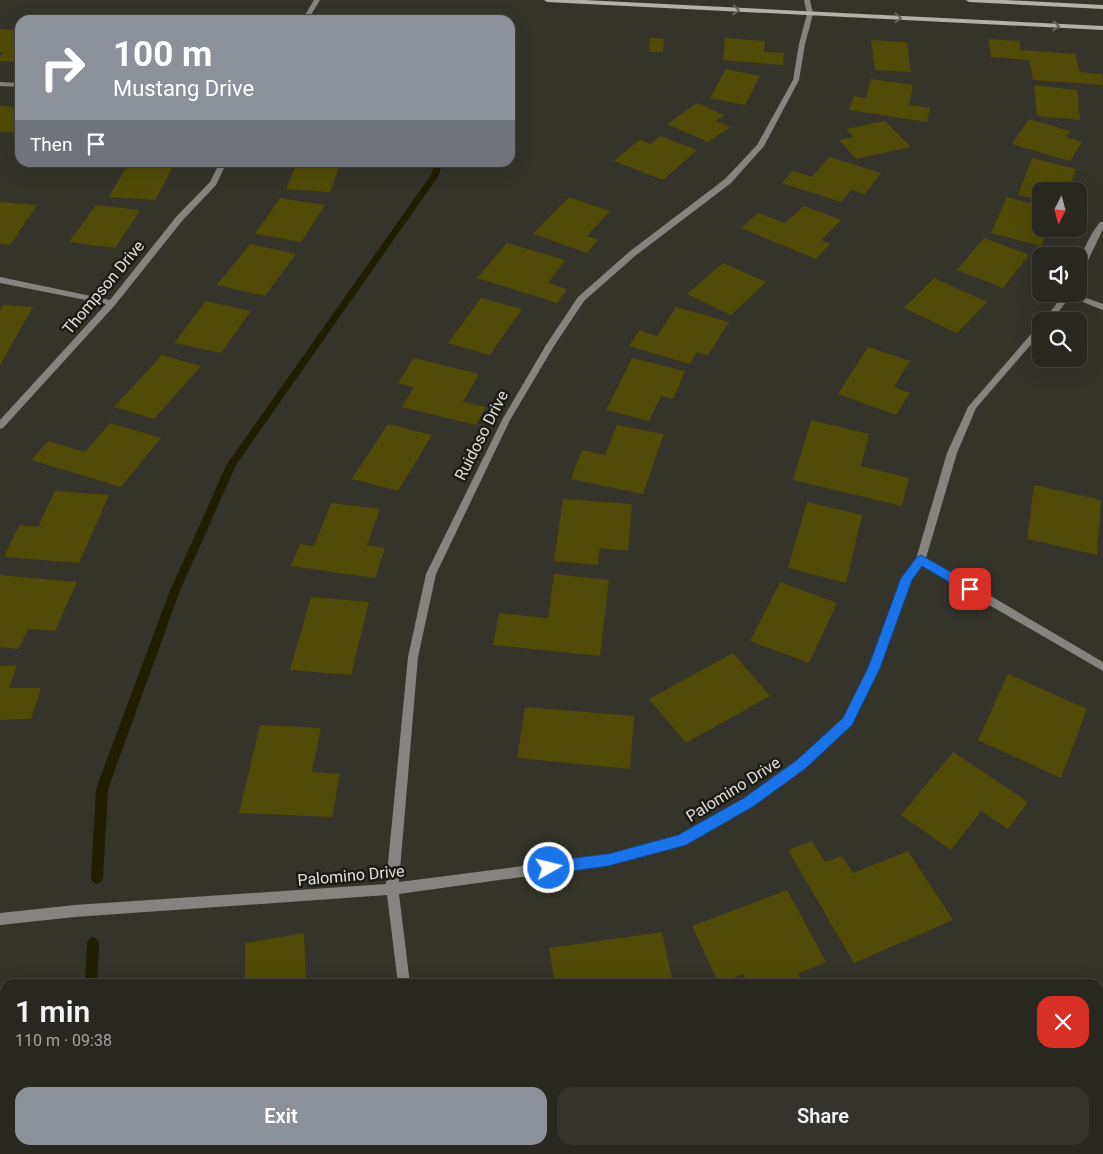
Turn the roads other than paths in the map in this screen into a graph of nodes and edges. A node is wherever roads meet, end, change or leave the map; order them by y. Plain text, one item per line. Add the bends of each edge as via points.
1 (317, 0) edge
2 (548, 0) edge
3 (807, 0) edge
4 (968, 0) edge
5 (1103, 7) edge
6 (810, 14) junction
7 (308, 15) edge
8 (1103, 28) edge
9 (0, 84) edge
10 (15, 85) edge
11 (221, 167) edge
12 (1103, 224) edge
13 (1087, 254) edge
14 (0, 280) edge
15 (1087, 301) edge
16 (1062, 302) edge
17 (112, 303) junction
18 (1103, 307) edge
19 (1054, 312) edge
20 (1032, 338) edge
21 (0, 426) edge
22 (921, 560) junction
23 (1103, 667) edge
24 (392, 889) junction
25 (0, 919) edge
26 (403, 979) edge

1 - 7 street
2 -> 6 main road
3 - 6 street, Ruidoso Drive
4 - 5 main road
6 -> 8 main road
6 - 24 street, Ruidoso Drive via 796,80 760,146 728,181 632,254 581,300 506,420 431,574 413,658
9 - 10 street
11 - 17 street, Thompson Drive via 213,183 179,219
12 - 13 street
14 - 17 street
15 - 18 street
16 - 19 street
17 - 21 street, Thompson Drive
20 - 22 street, Palomino Drive via 972,407 952,453
22 - 23 street
22 - 24 street, Palomino Drive via 907,578 874,668 848,721 802,764 749,802 681,840 608,860
24 - 25 street, Palomino Drive
24 - 26 street, Ruidoso Drive

